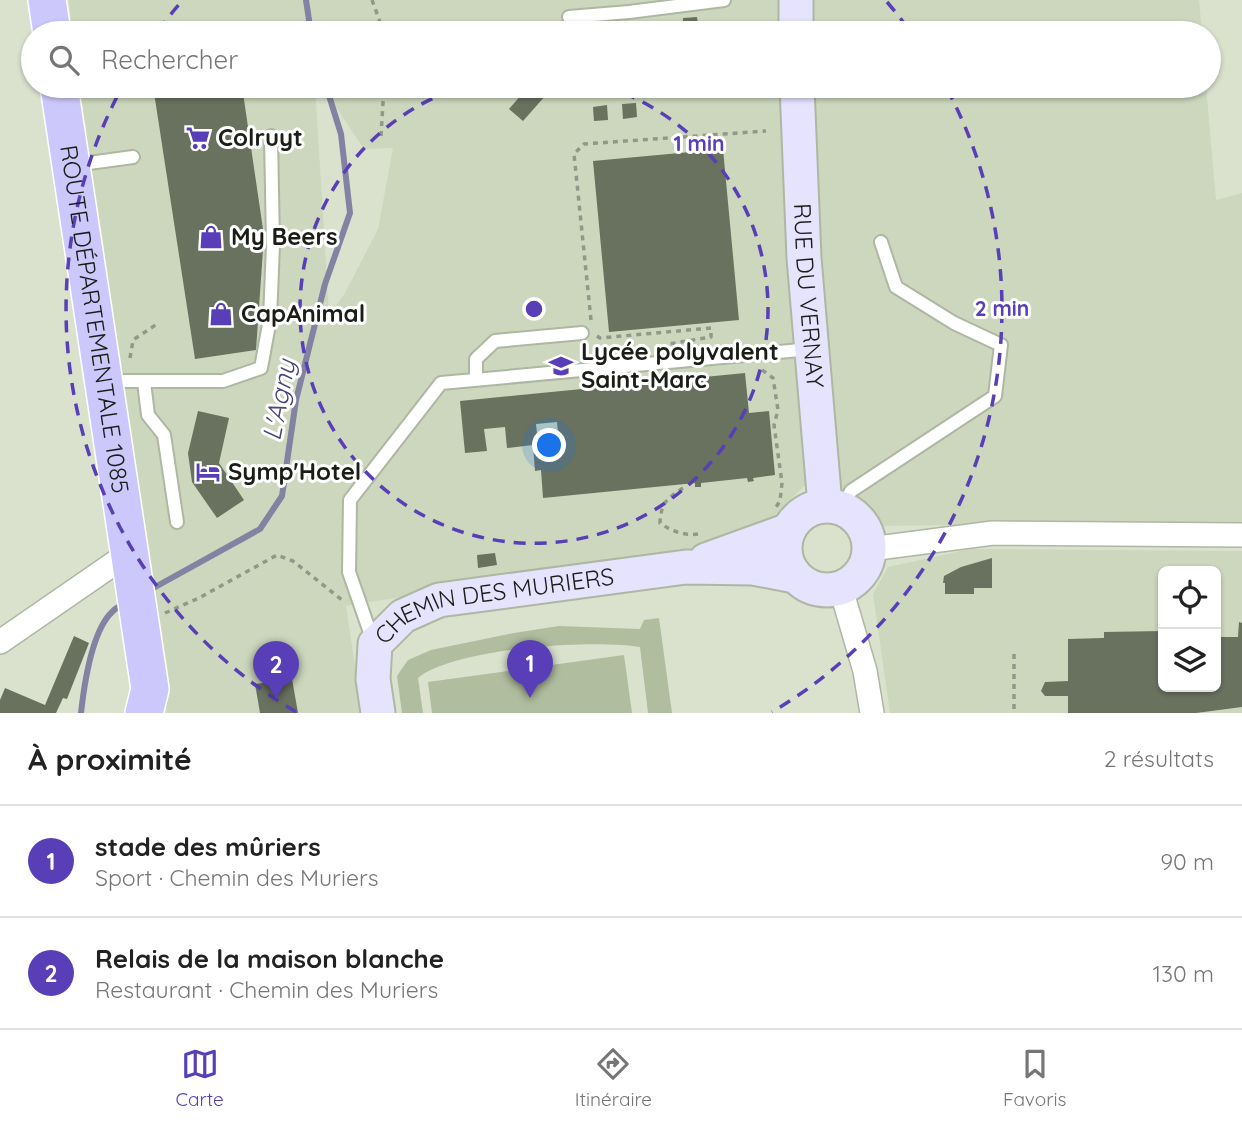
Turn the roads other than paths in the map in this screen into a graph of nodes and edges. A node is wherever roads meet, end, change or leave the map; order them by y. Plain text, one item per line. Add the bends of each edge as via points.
1 (47, 0) edge
2 (724, 0) edge
3 (796, 0) edge
4 (569, 17) dead end
5 (50, 21) edge
6 (796, 21) edge
7 (61, 98) edge
8 (797, 98) edge
9 (271, 136) dead end
10 (132, 157) dead end
11 (71, 166) junction
12 (881, 242) dead end
13 (582, 333) dead end
14 (811, 349) junction
15 (476, 380) junction
16 (116, 381) junction
17 (144, 382) junction
18 (833, 507) junction
19 (780, 521) junction
20 (177, 522) dead end
21 (1242, 535) edge
22 (870, 549) junction
23 (130, 562) junction
24 (686, 567) junction
25 (795, 576) junction
26 (841, 589) junction
27 (0, 642) edge
28 (375, 644) junction
29 (150, 705) edge
30 (378, 713) edge
31 (872, 713) edge

1 - 5 main road
2 - 4 lane
3 - 6 street
7 - 11 main road, ROUTE DÉPARTEMENTALE 1085
8 - 14 street, RUE DU VERNAY
9 - 17 lane via 270,319 261,368 223,381
10 - 11 lane
11 - 16 main road, ROUTE DÉPARTEMENTALE 1085
12 - 18 lane via 896,287 1001,345 995,396
13 - 15 lane via 495,341 476,359
14 - 15 lane
14 - 18 street, RUE DU VERNAY
15 - 28 lane via 440,383 350,500 349,572
16 - 17 lane
16 - 23 main road, ROUTE DÉPARTEMENTALE 1085
17 - 20 lane via 148,415 164,435
18 - 19 street via 810,509
18 - 22 street via 857,517 867,532
19 - 24 street, CHEMIN DES MURIERS
19 - 25 street via 787,562
21 - 22 street via 993,533
22 - 26 street via 862,573
23 - 27 street
23 - 29 main road, ROUTE DÉPARTEMENTALE 1085
24 - 25 street, CHEMIN DES MURIERS via 753,568
24 - 28 street, CHEMIN DES MURIERS via 439,600 403,616
25 - 26 street via 825,591
26 - 31 street
28 - 30 street, CHEMIN DES MURIERS via 373,679

